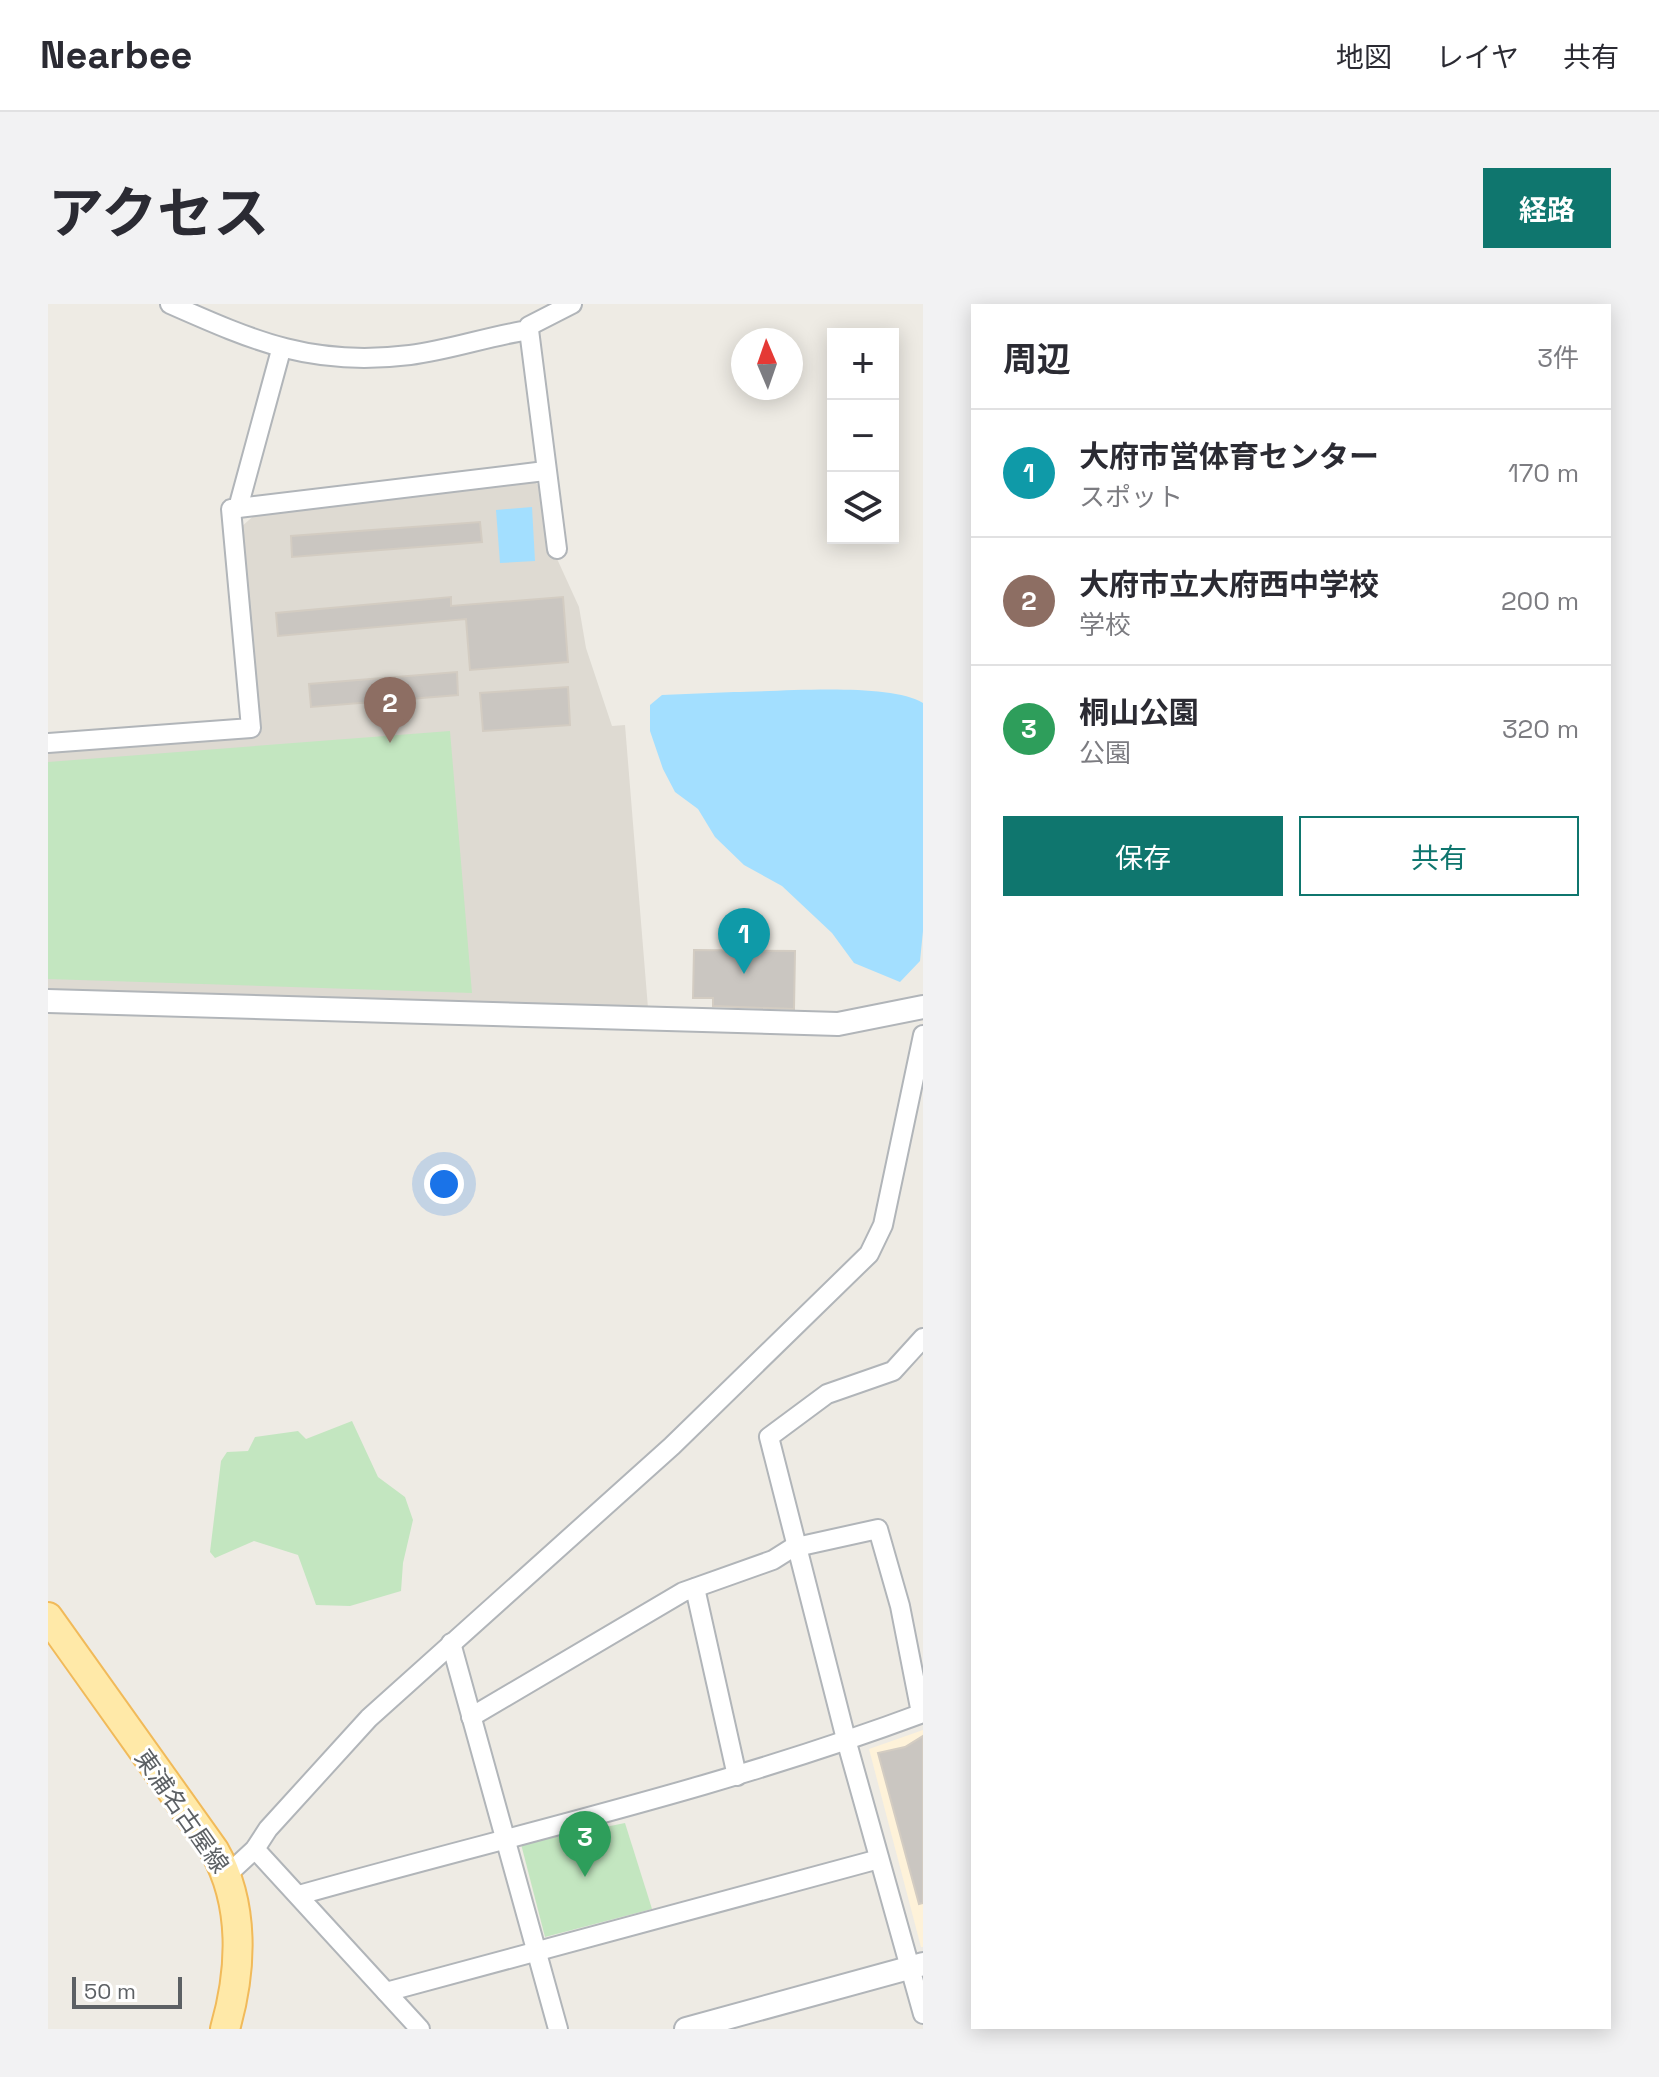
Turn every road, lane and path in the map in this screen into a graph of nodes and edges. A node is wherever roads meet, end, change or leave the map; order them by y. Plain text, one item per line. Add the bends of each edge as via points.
1 (170, 304) edge
2 (572, 304) edge
3 (529, 330) junction
4 (281, 350) junction
5 (545, 471) junction
6 (238, 508) junction
7 (557, 549) dead end
8 (48, 743) edge
9 (48, 1001) edge
10 (923, 1007) edge
11 (923, 1035) edge
12 (923, 1338) edge
13 (795, 1548) junction
14 (695, 1588) junction
15 (48, 1617) edge
16 (451, 1643) junction
17 (922, 1713) edge
18 (471, 1717) junction
19 (847, 1743) junction
20 (737, 1776) junction
21 (504, 1837) junction
22 (255, 1849) junction
23 (879, 1859) junction
24 (228, 1874) junction
25 (299, 1895) junction
26 (538, 1953) junction
27 (917, 1966) edge
28 (386, 1992) junction
29 (923, 2014) edge
30 (230, 2024) edge
31 (420, 2029) edge
32 (558, 2029) edge
33 (686, 2029) edge

1 - 4 street
2 - 3 street
3 - 4 street via 410,355 335,357
3 - 5 street
4 - 6 street
5 - 6 street
5 - 7 street
6 - 8 street via 231,509 251,728
9 - 10 street via 838,1024
11 - 16 street via 883,1225 869,1254 672,1446
12 - 13 street via 893,1371 827,1394 769,1437
13 - 14 street
13 - 17 street via 878,1529
13 - 19 street
14 - 18 street
14 - 20 street
15 - 24 main road, 東浦名古屋線
16 - 18 street
16 - 22 street via 369,1718
17 - 19 street
18 - 21 street
19 - 20 street
19 - 23 street
20 - 21 street
21 - 25 street
21 - 26 street
22 - 24 street
22 - 25 street
23 - 26 street
23 - 27 street
24 - 30 main road, 東浦名古屋線 via 237,1921
25 - 28 street
26 - 28 street
26 - 32 street
27 - 29 street
27 - 33 street
28 - 31 street

